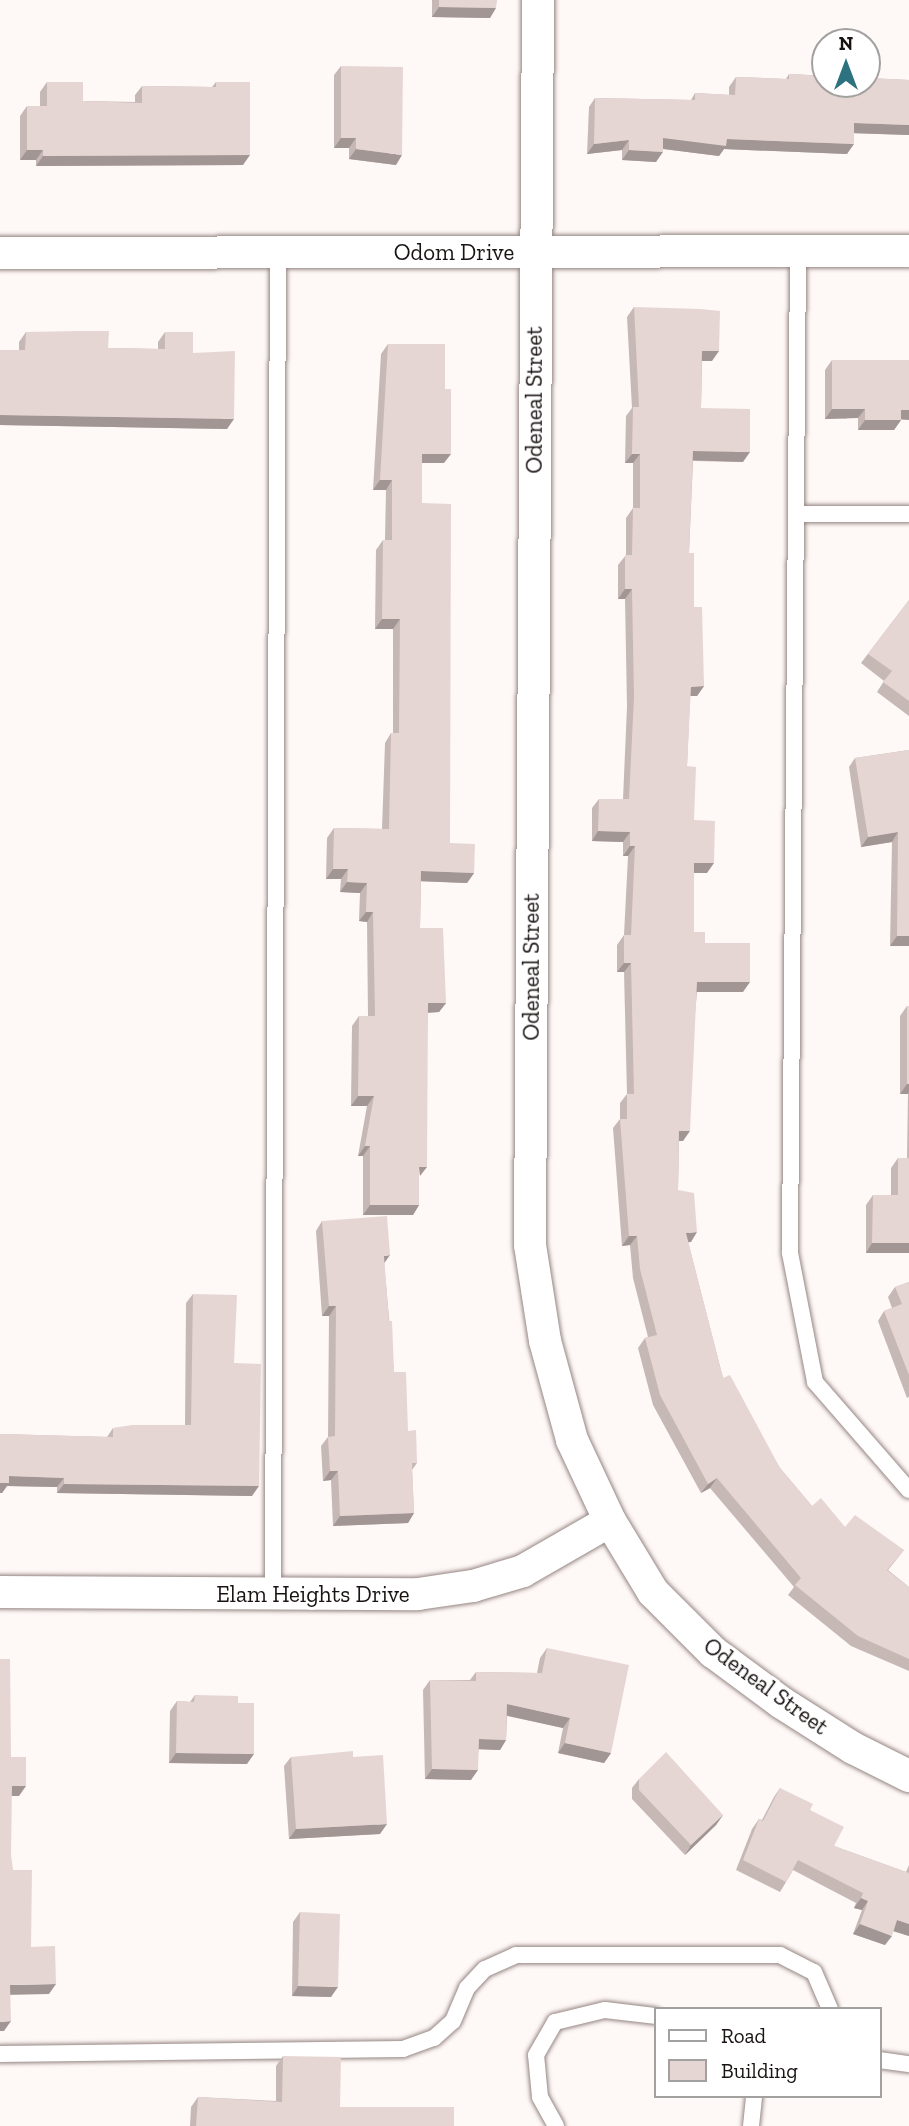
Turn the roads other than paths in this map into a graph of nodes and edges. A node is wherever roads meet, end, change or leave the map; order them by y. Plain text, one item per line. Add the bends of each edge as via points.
1 (538, 0) edge
2 (798, 251) junction
3 (909, 251) edge
4 (534, 252) junction
5 (0, 253) edge
6 (278, 253) junction
7 (798, 514) junction
8 (909, 514) edge
9 (909, 1490) edge
10 (610, 1521) junction
11 (0, 1592) edge
12 (273, 1595) junction
13 (909, 1776) edge
14 (829, 2007) edge
15 (654, 2016) edge
16 (0, 2054) edge
17 (881, 2060) edge
18 (909, 2064) edge
19 (754, 2098) edge
20 (556, 2126) edge
21 (751, 2126) edge

1 - 4 street, Odeneal Street
2 - 3 street, Odom Drive
2 - 4 street, Odom Drive
2 - 7 lane
4 - 6 street, Odom Drive
4 - 10 street, Odeneal Street via 530,1245 545,1341 572,1440
5 - 6 street, Odom Drive
6 - 12 lane
7 - 8 lane
7 - 9 lane via 790,1253 815,1382
10 - 12 street, Elam Heights Drive via 523,1571 473,1586 418,1594
10 - 13 street, Odeneal Street via 653,1592 713,1652 853,1748
11 - 12 street, Elam Heights Drive
14 - 16 lane via 814,1972 780,1955 516,1955 485,1969 467,1988 453,2021 434,2038 403,2049
15 - 20 lane via 605,2010 555,2022 536,2055 540,2097
17 - 18 lane
19 - 21 lane

